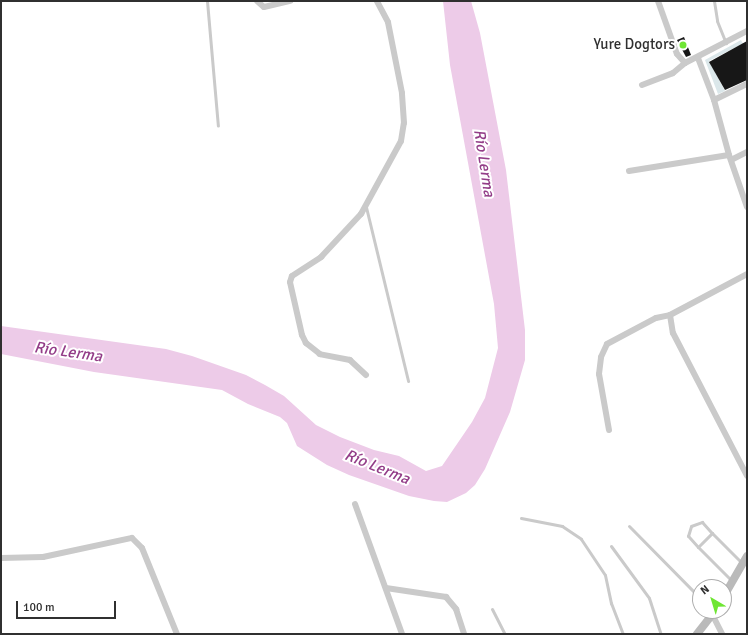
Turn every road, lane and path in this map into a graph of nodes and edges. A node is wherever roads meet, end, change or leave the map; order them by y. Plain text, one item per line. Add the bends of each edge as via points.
1 (207, 1) edge
2 (290, 1) edge
3 (377, 1) edge
4 (658, 1) edge
5 (714, 1) edge
6 (257, 2) edge
7 (747, 31) edge
8 (726, 43) junction
9 (698, 58) junction
10 (685, 62) junction
11 (747, 84) edge
12 (642, 85) dead end
13 (714, 100) junction
14 (218, 126) dead end
15 (747, 152) edge
16 (730, 157) junction
17 (629, 171) dead end
18 (747, 206) edge
19 (366, 207) junction
20 (747, 274) edge
21 (670, 315) junction
22 (366, 375) dead end
23 (408, 381) dead end
24 (609, 430) dead end
25 (747, 476) edge
26 (355, 504) dead end
27 (521, 518) dead end
28 (629, 526) dead end
29 (712, 532) junction
30 (610, 546) dead end
31 (698, 547) junction
32 (1, 558) edge
33 (745, 560) edge
34 (730, 579) edge
35 (732, 581) edge
36 (386, 588) junction
37 (692, 590) edge
38 (492, 609) dead end
39 (708, 619) edge
40 (716, 619) edge
41 (177, 634) edge
42 (402, 634) edge
43 (464, 634) edge
44 (505, 634) edge
45 (623, 634) edge
46 (661, 634) edge
47 (697, 634) edge
48 (722, 634) edge

1 - 14 lane
2 - 6 street via 264,7
3 - 19 street via 388,22 393,42 402,93 404,123 401,141
4 - 10 street via 677,54
5 - 8 lane via 717,21
7 - 8 street
8 - 9 street
9 - 10 street
9 - 13 street
10 - 12 street via 673,73
11 - 13 street
13 - 16 street
15 - 16 street
16 - 17 street
16 - 18 street
19 - 22 street via 335,244 321,257 292,276 290,282 306,343 320,354 350,360
19 - 23 lane
20 - 21 street
21 - 24 street via 656,318 607,344 601,357 599,374
21 - 25 street via 674,333
26 - 36 street
27 - 45 lane via 562,526 581,539 605,575 611,603
28 - 37 lane
29 - 31 lane
29 - 31 lane via 702,522 691,526 688,536
29 - 33 lane
30 - 46 lane via 649,598
31 - 34 lane
32 - 41 street via 43,557 132,538 142,548
33 - 35 main road
36 - 42 street
36 - 43 street via 446,597 456,609
38 - 44 lane
39 - 47 main road
40 - 48 street

